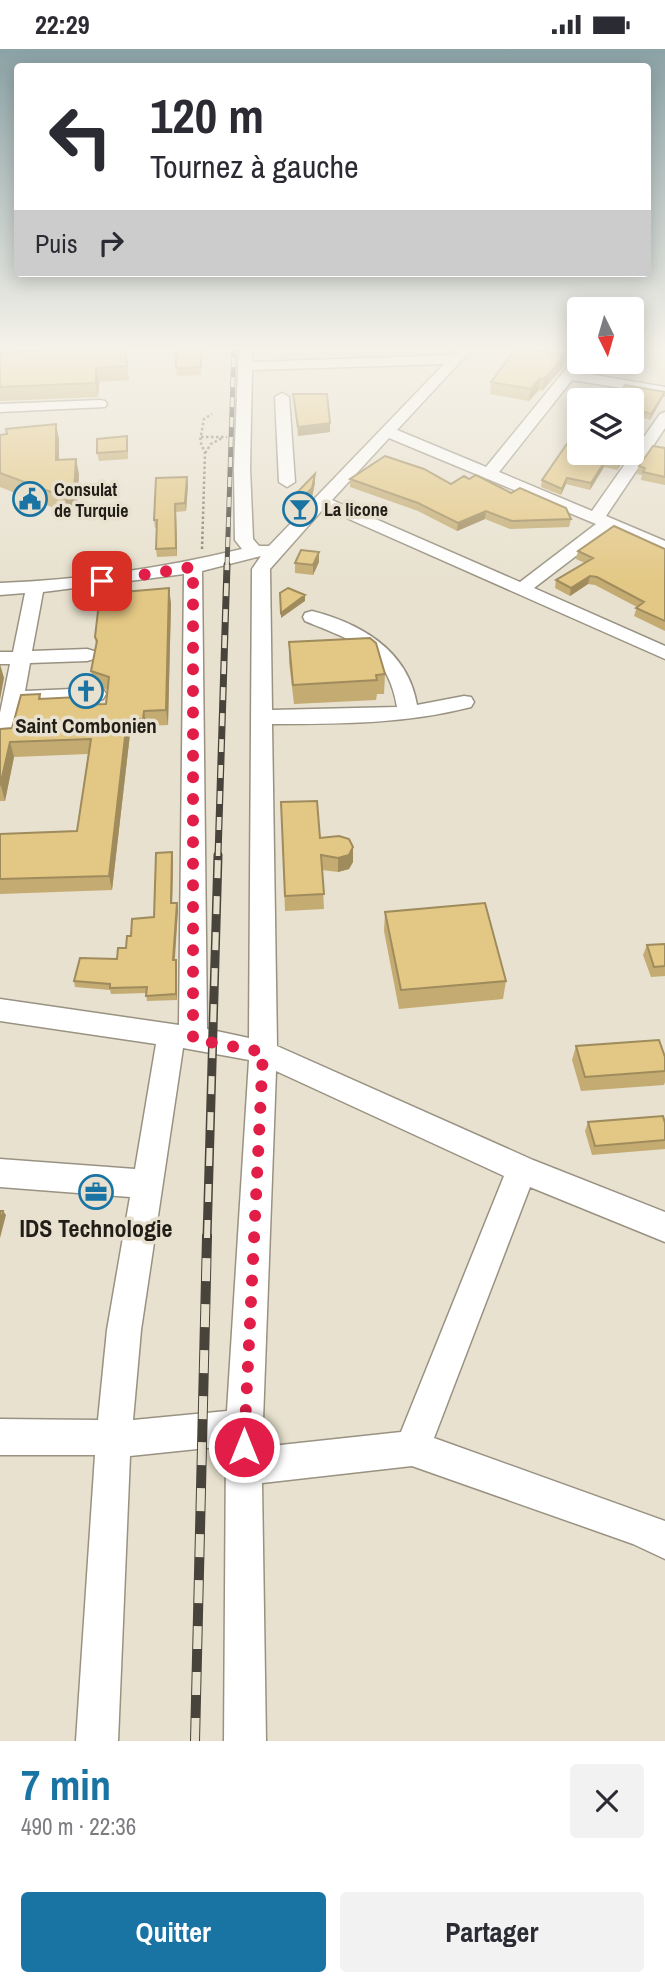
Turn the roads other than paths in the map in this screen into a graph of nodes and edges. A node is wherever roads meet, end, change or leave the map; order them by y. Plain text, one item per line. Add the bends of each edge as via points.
1 (391, 426) edge
2 (528, 426) edge
3 (660, 426) edge
4 (259, 427) joint
5 (386, 431) junction
6 (490, 473) junction
7 (287, 482) dead end
8 (321, 501) junction
9 (603, 520) junction
10 (665, 547) edge
11 (263, 550) junction
12 (198, 566) junction
13 (35, 588) junction
14 (522, 589) junction
15 (0, 590) edge
16 (312, 617) dead end
17 (665, 653) edge
18 (87, 655) dead end
19 (22, 657) junction
20 (0, 658) edge
21 (96, 694) dead end
22 (15, 698) junction
23 (464, 702) dead end
24 (408, 713) junction
25 (262, 717) junction
26 (6, 736) edge
27 (0, 1010) edge
28 (182, 1038) junction
29 (263, 1052) junction
30 (522, 1170) junction
31 (0, 1173) edge
32 (147, 1184) junction
33 (665, 1227) edge
34 (244, 1427) junction
35 (0, 1437) edge
36 (114, 1439) junction
37 (412, 1448) junction
38 (245, 1467) junction
39 (665, 1540) edge
40 (97, 1741) edge
41 (245, 1741) edge

1 - 5 street
2 - 6 street
3 - 9 street
4 - 7 street
4 - 11 street via 244,540
5 - 6 street
5 - 8 street
6 - 9 street
8 - 11 street
8 - 14 street
9 - 10 street
9 - 14 street
11 - 12 street
11 - 25 street
12 - 13 street
12 - 28 street
13 - 15 street
13 - 19 street
14 - 17 street
16 - 24 street via 374,644 400,674
18 - 19 street
19 - 20 street
19 - 22 street
21 - 22 street
22 - 26 street
23 - 24 street
24 - 25 street
25 - 29 street
27 - 28 street
28 - 29 street
28 - 32 street
29 - 30 street
29 - 34 street
30 - 33 street
30 - 37 street
31 - 32 street
32 - 36 street via 124,1330
34 - 36 street
34 - 38 street
35 - 36 street
36 - 40 street
37 - 38 street
37 - 39 street
38 - 41 street

